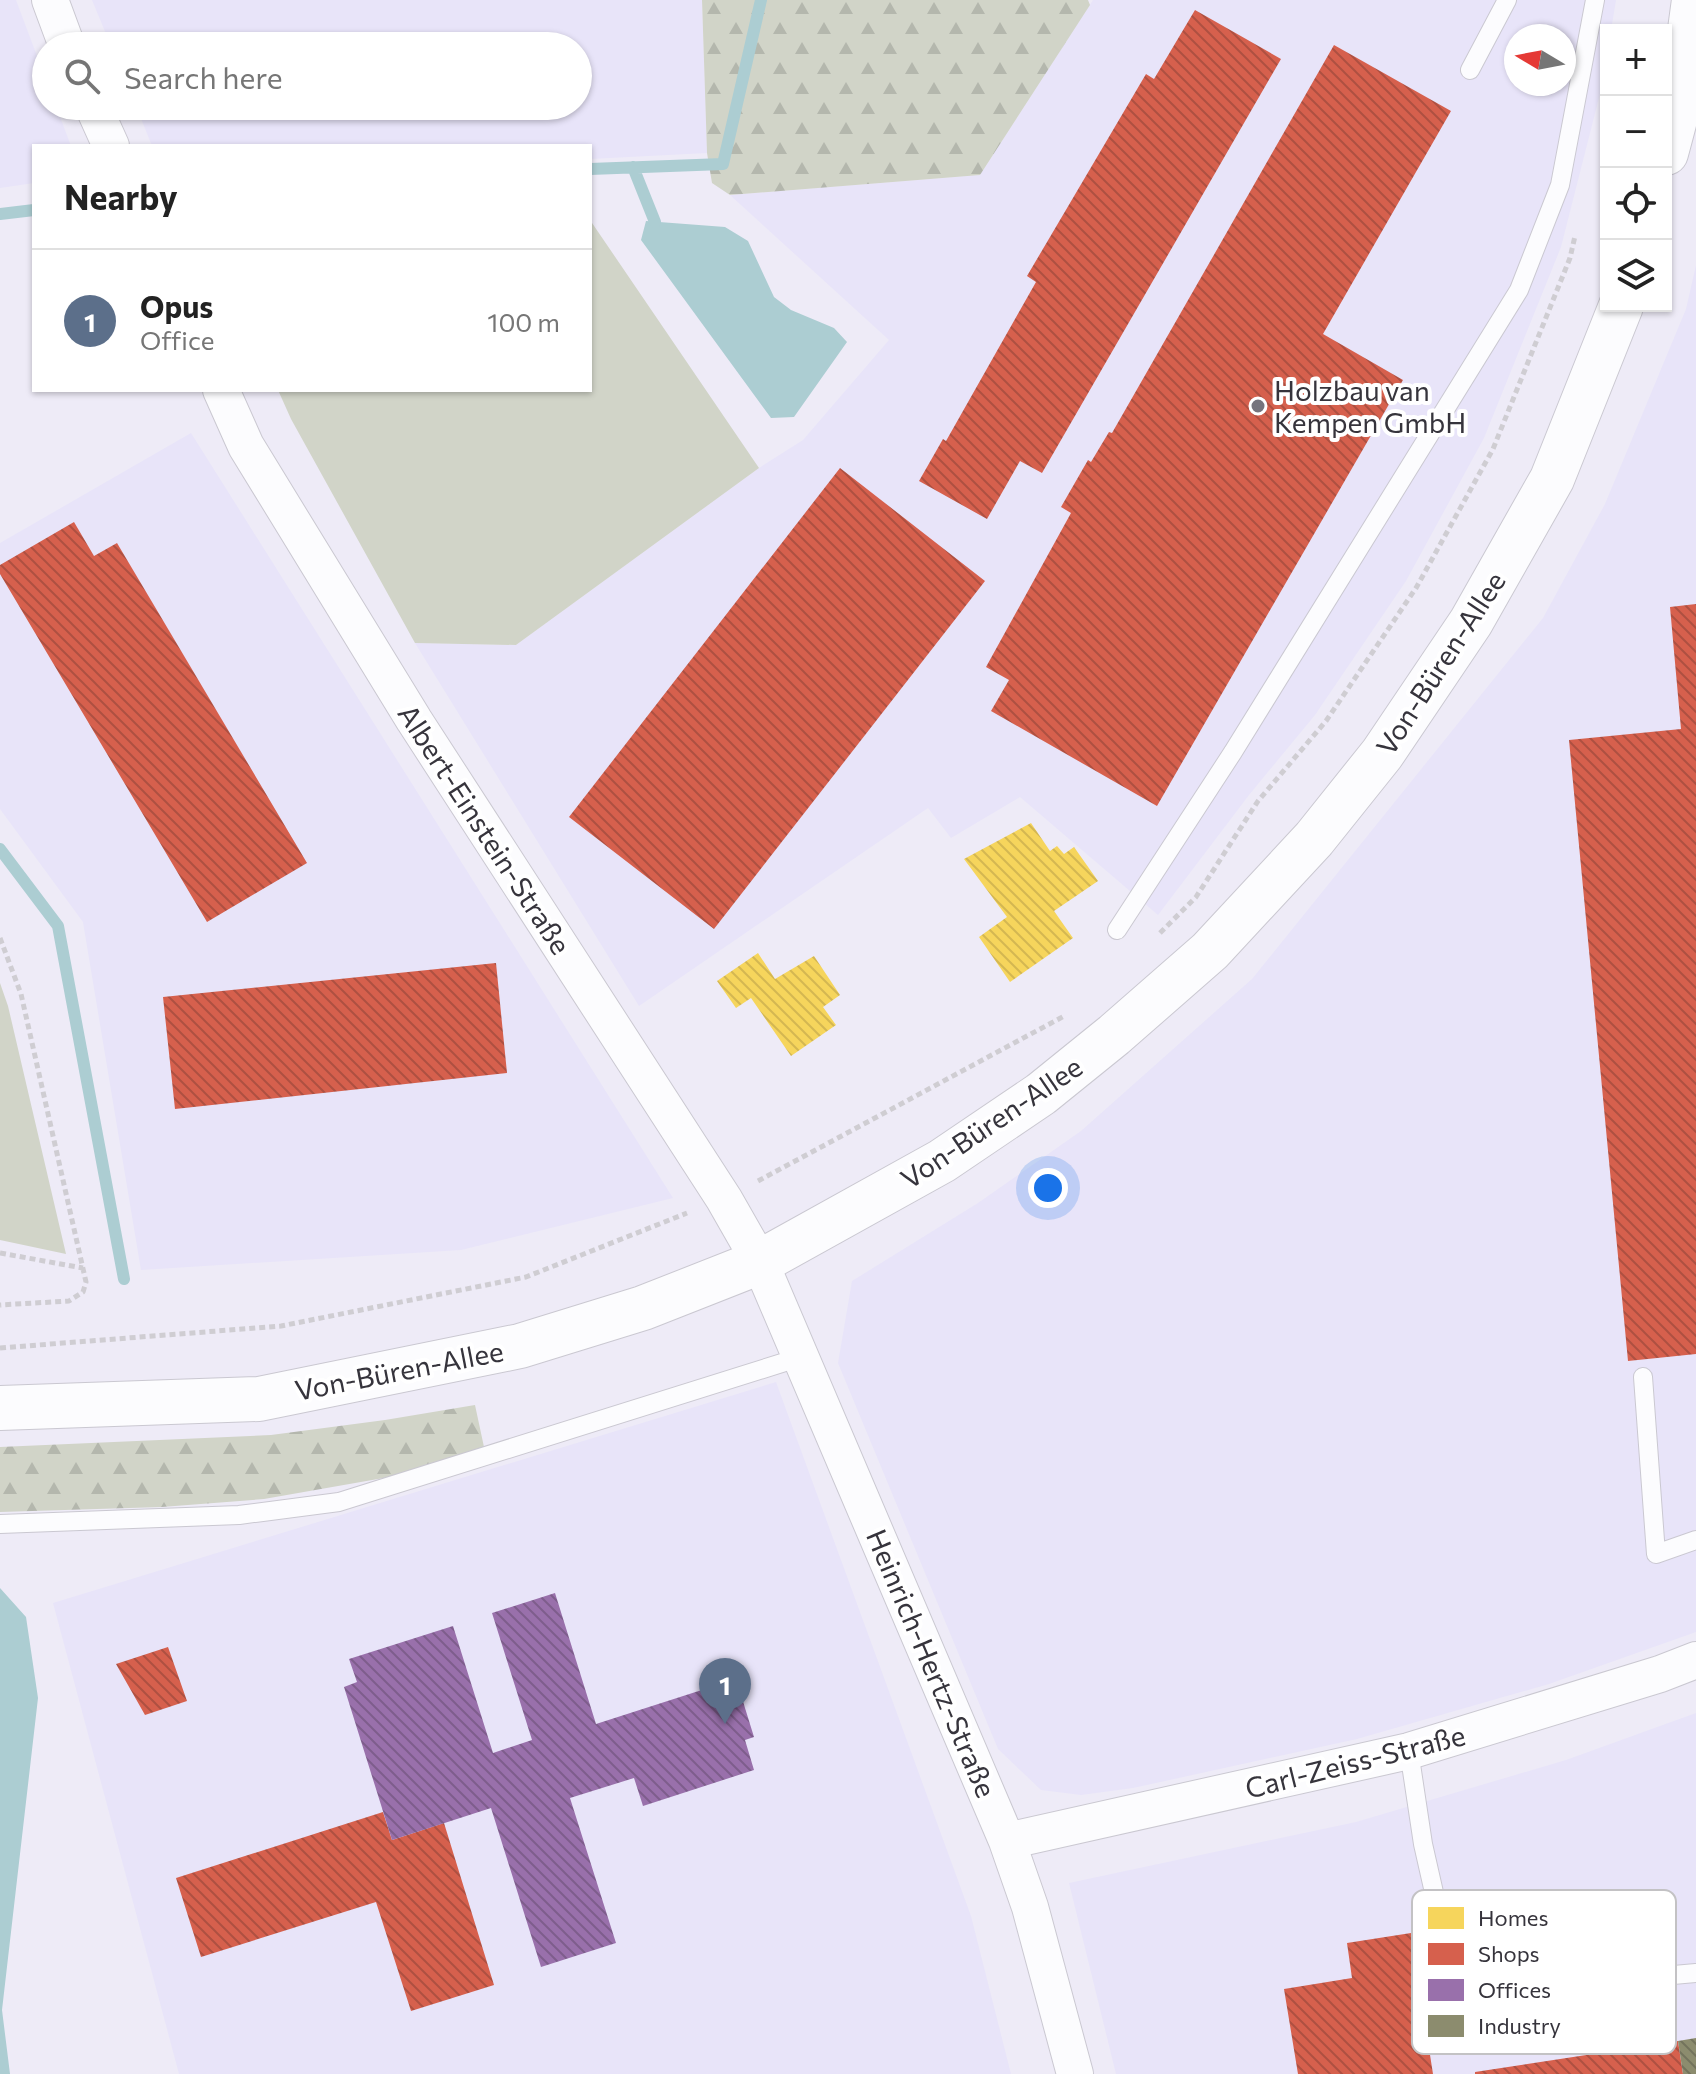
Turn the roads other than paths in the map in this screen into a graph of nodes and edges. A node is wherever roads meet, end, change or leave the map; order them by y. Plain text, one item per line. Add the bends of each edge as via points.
1 (50, 0) edge
2 (1507, 0) edge
3 (1595, 0) edge
4 (1694, 0) edge
5 (62, 32) edge
6 (1470, 70) dead end
7 (99, 120) edge
8 (1672, 131) edge
9 (110, 144) edge
10 (1619, 312) edge
11 (222, 392) edge
12 (1117, 930) dead end
13 (760, 1262) junction
14 (801, 1357) junction
15 (1643, 1377) dead end
16 (0, 1408) edge
17 (0, 1524) edge
18 (1696, 1540) edge
19 (1696, 1660) edge
20 (1409, 1751) junction
21 (1007, 1841) junction
22 (1433, 1890) edge
23 (1696, 1973) edge
24 (1676, 1975) edge
25 (1075, 2074) edge

1 - 5 street
2 - 6 lane
3 - 12 lane via 1560,185 1519,290
4 - 8 street
7 - 9 street
10 - 13 street, Von-Büren-Allee via 1552,479 1471,622 1382,754 1314,839 1210,951 1041,1094 942,1161
11 - 13 street, Albert-Einstein-Straße via 246,446 414,720
13 - 14 street, Heinrich-Hertz-Straße
13 - 16 street, Von-Büren-Allee via 643,1308 520,1346 259,1399
14 - 17 lane via 339,1502 239,1515
14 - 21 street, Heinrich-Hertz-Straße
15 - 18 lane via 1656,1554
19 - 20 street, Carl-Zeiss-Straße
20 - 21 street, Carl-Zeiss-Straße
20 - 22 lane
21 - 25 street, Heinrich-Hertz-Straße
23 - 24 lane

